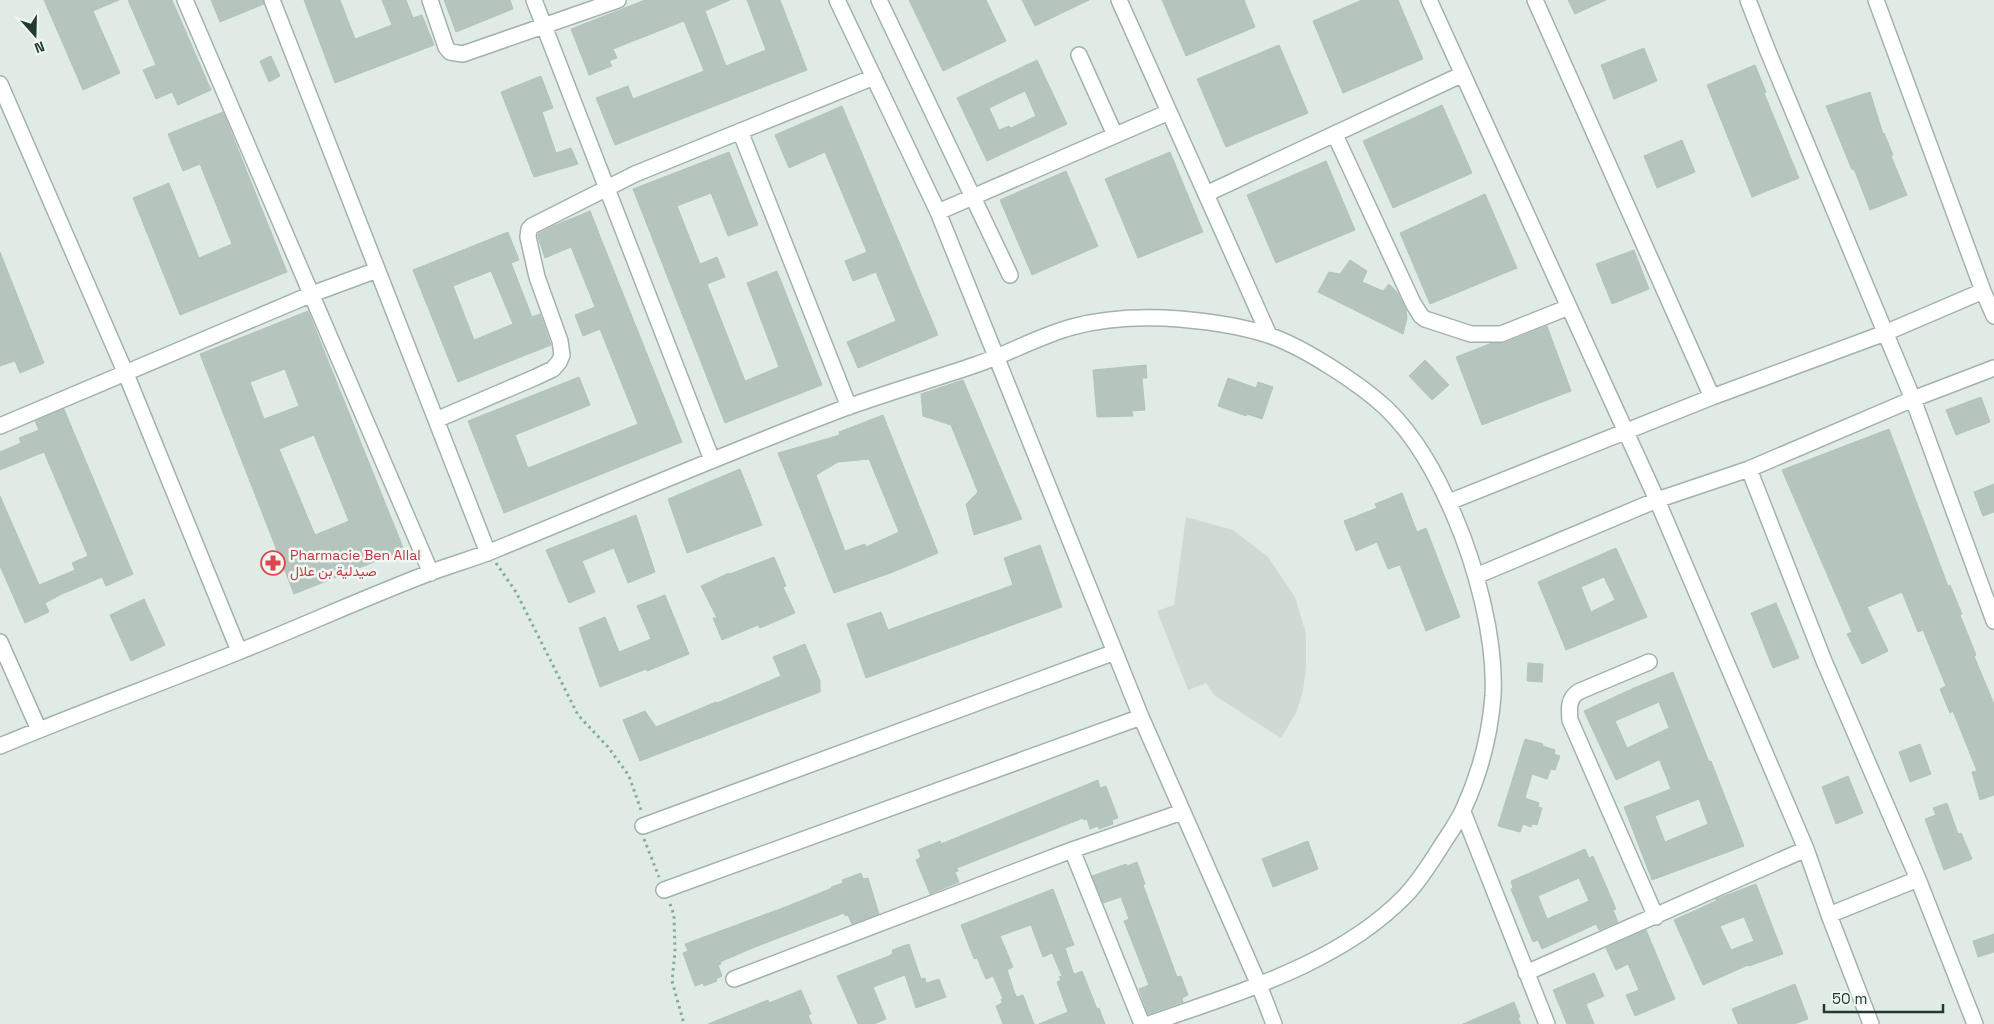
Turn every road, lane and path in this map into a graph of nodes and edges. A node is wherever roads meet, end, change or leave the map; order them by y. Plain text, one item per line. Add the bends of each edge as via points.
1 (185, 0) edge
2 (272, 0) edge
3 (430, 0) edge
4 (534, 0) edge
5 (618, 0) edge
6 (838, 0) edge
7 (879, 0) edge
8 (1119, 0) edge
9 (1429, 0) edge
10 (1535, 0) edge
11 (1748, 0) edge
12 (1876, 0) edge
13 (545, 26) junction
14 (1079, 55) dead end
15 (1463, 74) junction
16 (874, 77) junction
17 (0, 84) edge
18 (1169, 112) junction
19 (740, 131) junction
20 (1115, 135) junction
21 (1335, 135) junction
22 (607, 189) junction
23 (1206, 194) junction
24 (972, 198) junction
25 (938, 212) junction
26 (377, 270) junction
27 (1010, 275) dead end
28 (1983, 291) junction
29 (312, 294) junction
30 (1569, 307) junction
31 (1994, 316) edge
32 (1886, 333) junction
33 (1269, 335) junction
34 (996, 358) junction
35 (1994, 368) edge
36 (126, 374) junction
37 (1712, 397) junction
38 (1913, 399) junction
39 (849, 407) junction
40 (436, 420) junction
41 (0, 426) edge
42 (1627, 433) junction
43 (712, 460) junction
44 (1749, 469) junction
45 (1657, 500) junction
46 (1449, 502) junction
47 (488, 553) junction
48 (430, 573) junction
49 (1476, 576) junction
50 (1994, 621) edge
51 (0, 642) edge
52 (239, 651) junction
53 (1115, 652) junction
54 (1649, 662) dead end
55 (1142, 717) junction
56 (39, 730) junction
57 (0, 746) edge
58 (1182, 812) junction
59 (1463, 812) junction
60 (643, 826) junction
61 (1806, 849) junction
62 (1072, 850) junction
63 (1918, 878) junction
64 (664, 890) junction
65 (1829, 915) junction
66 (1656, 917) junction
67 (1526, 973) junction
68 (734, 979) dead end
69 (1259, 985) junction
70 (684, 1024) edge
71 (1142, 1024) edge
72 (1149, 1024) edge
73 (1274, 1024) edge
74 (1547, 1024) edge
75 (1871, 1024) edge
76 (1976, 1024) edge

1 - 29 street
2 - 26 street
3 - 13 street via 450,52 470,53
4 - 13 street
5 - 13 street
6 - 16 street
7 - 24 street
8 - 18 street
9 - 15 street
10 - 37 street
11 - 32 street
12 - 28 street
13 - 22 street
14 - 20 street
15 - 21 street
15 - 30 street
16 - 19 street
16 - 25 street
17 - 36 street
18 - 20 street
18 - 23 street
19 - 22 street via 635,174
19 - 39 street
20 - 24 street
21 - 23 street
21 - 30 street via 1421,316 1470,334 1501,334
22 - 40 street via 529,229 537,278 560,341 562,355 559,362 545,373
22 - 43 street
23 - 33 street
24 - 25 street
24 - 27 street
25 - 34 street
26 - 29 street
26 - 40 street
28 - 31 street
28 - 32 street
29 - 36 street
29 - 48 street
30 - 42 street
32 - 37 street
32 - 38 street
33 - 34 street via 1217,323 1160,318 1106,320 1068,328
33 - 46 street via 1334,370 1384,407 1419,448
34 - 39 street
34 - 53 street
35 - 38 street
36 - 41 street
36 - 52 street
37 - 42 street
38 - 44 street
38 - 50 street
39 - 43 street
40 - 47 street
42 - 45 street
42 - 46 street
43 - 47 street
44 - 45 street
44 - 63 street via 1824,661
45 - 49 street
45 - 61 street
46 - 49 street
47 - 48 street
47 - 60 path via 516,592 578,715 629,776 643,815
48 - 52 street
49 - 59 street via 1484,610 1493,690 1482,761
51 - 56 street
52 - 56 street
53 - 55 street
53 - 60 street
54 - 66 street via 1578,692 1571,698 1569,711 1570,720
55 - 58 street
55 - 64 street
56 - 57 street
58 - 62 street
58 - 69 street
59 - 67 street
59 - 69 street via 1428,867 1386,913 1357,937
60 - 64 path via 644,840
61 - 65 street
61 - 66 street
62 - 68 street
62 - 71 street
63 - 65 street
63 - 76 street
64 - 70 path via 674,915 672,981
65 - 75 street
66 - 67 street
67 - 74 street
69 - 72 street
69 - 73 street

